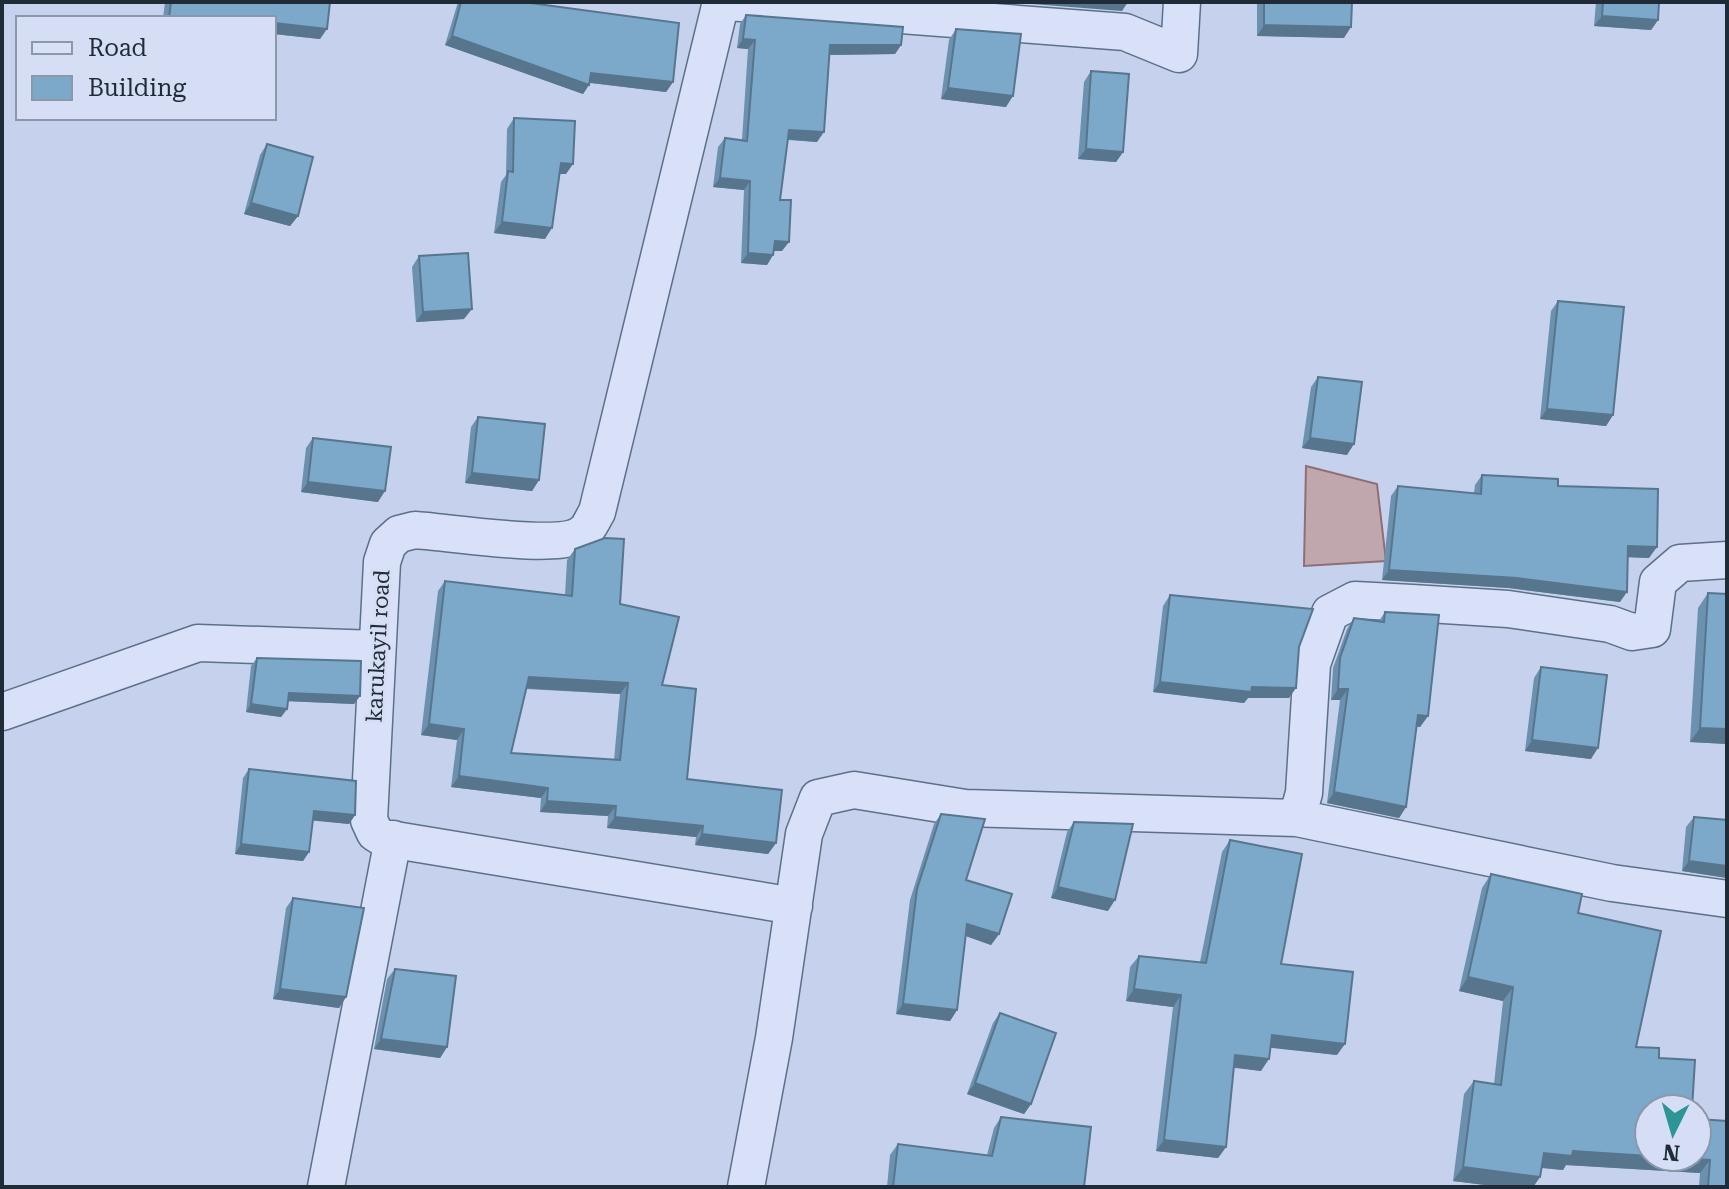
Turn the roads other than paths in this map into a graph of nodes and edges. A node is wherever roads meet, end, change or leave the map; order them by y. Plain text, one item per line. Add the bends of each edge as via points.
1 (721, 2) edge
2 (728, 2) edge
3 (1182, 2) edge
4 (1727, 560) edge
5 (377, 649) junction
6 (2, 712) edge
7 (1297, 818) junction
8 (393, 839) junction
9 (1727, 899) edge
10 (794, 906) junction
11 (326, 1187) edge
12 (746, 1187) edge

1 - 5 street, karukayil road via 597,512 584,533 562,542 415,530 399,534 388,544 382,562
2 - 3 street via 1125,32 1179,54
4 - 7 street via 1680,563 1658,582 1652,629 1632,632 1508,609 1355,600 1330,613 1312,664 1304,793
5 - 6 street via 198,643
5 - 8 street, karukayil road via 369,820 375,833
7 - 9 street via 1612,883
7 - 10 street via 965,808 854,790 818,798 804,834
8 - 10 street
8 - 11 street
10 - 12 street

